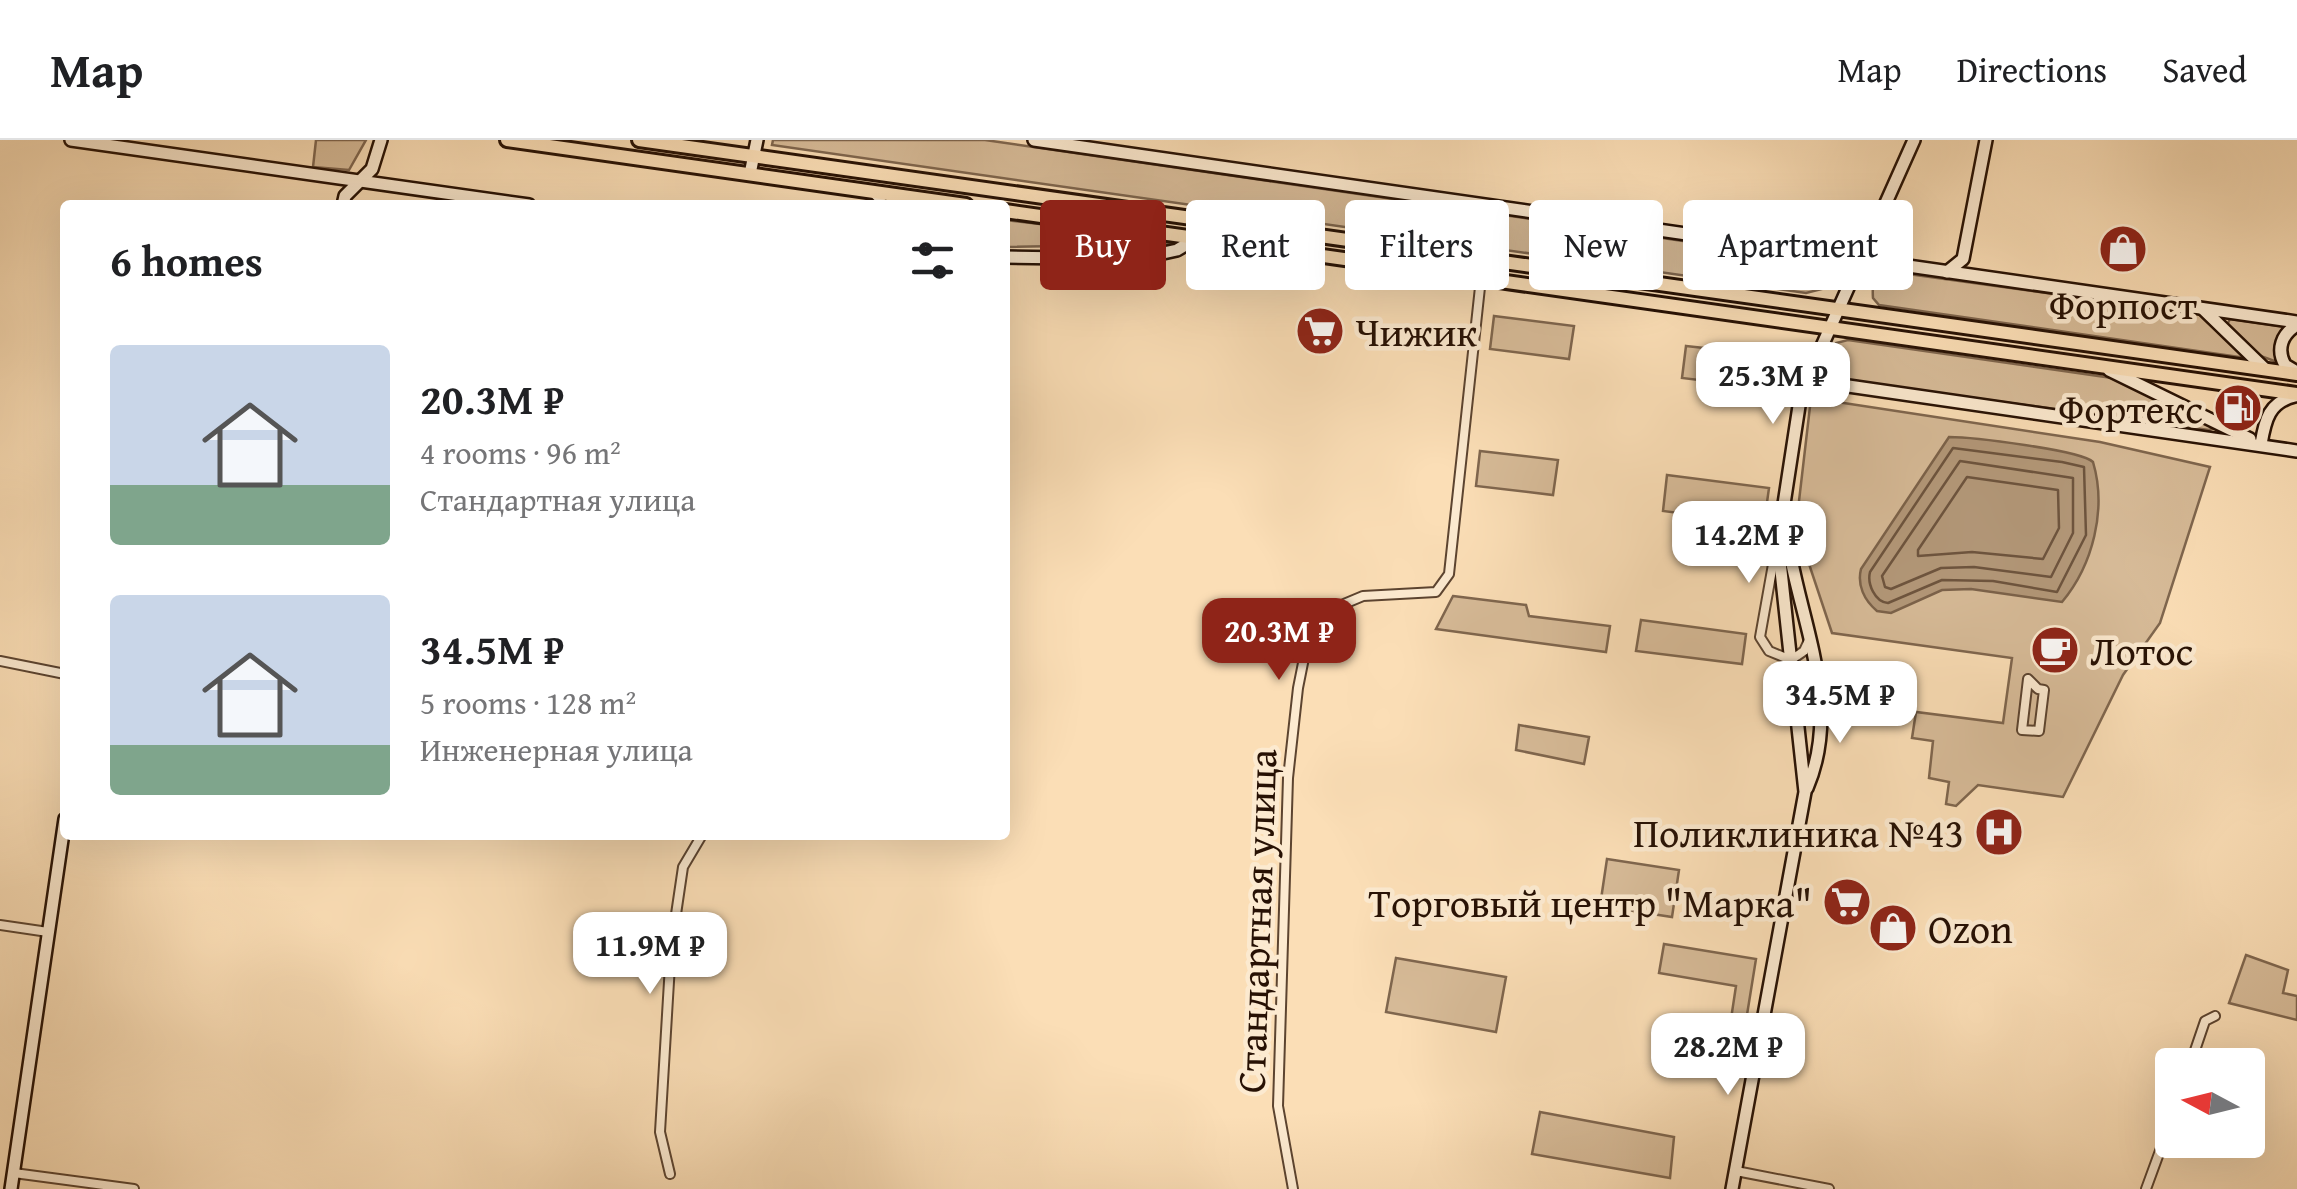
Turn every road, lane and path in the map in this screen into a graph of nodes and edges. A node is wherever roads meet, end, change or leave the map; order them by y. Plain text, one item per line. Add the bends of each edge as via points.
1 (72, 140) edge
2 (380, 140) edge
3 (507, 140) edge
4 (639, 140) edge
5 (756, 140) edge
6 (1034, 140) edge
7 (1914, 140) edge
8 (1986, 140) edge
9 (754, 155) junction
10 (750, 174) junction
11 (336, 179) junction
12 (359, 182) junction
13 (871, 192) junction
14 (344, 200) edge
15 (492, 200) edge
16 (880, 200) edge
17 (929, 200) edge
18 (1888, 200) edge
19 (1010, 211) edge
20 (1683, 234) edge
21 (1186, 237) edge
22 (1968, 240) junction
23 (1186, 244) edge
24 (1010, 258) edge
25 (1913, 267) edge
26 (1947, 272) junction
27 (1985, 278) junction
28 (1509, 282) edge
29 (1480, 290) edge
30 (1847, 290) edge
31 (1839, 308) junction
32 (2202, 308) junction
33 (2297, 324) edge
34 (1830, 328) junction
35 (2096, 366) junction
36 (2265, 369) junction
37 (2297, 373) edge
38 (1807, 380) junction
39 (2297, 395) edge
40 (2224, 433) junction
41 (2261, 444) junction
42 (2297, 451) edge
43 (1786, 488) junction
44 (1778, 544) junction
45 (1810, 637) junction
46 (1790, 660) junction
47 (0, 661) edge
48 (60, 673) edge
49 (1794, 690) junction
50 (1820, 690) junction
51 (2022, 730) joint
52 (1805, 792) junction
53 (62, 840) edge
54 (699, 840) edge
55 (0, 925) edge
56 (48, 932) junction
57 (2215, 1016) dead end
58 (2196, 1048) edge
59 (2157, 1158) edge
60 (1736, 1170) junction
61 (7, 1174) edge
62 (670, 1174) dead end
63 (12, 1189) edge
64 (134, 1189) edge
65 (1293, 1189) edge
66 (1732, 1189) edge
67 (1829, 1189) edge
68 (2146, 1189) edge

1 - 11 main road
2 - 12 main road via 372,169
3 - 10 main road
4 - 9 main road
5 - 9 main road
6 - 20 main road
7 - 18 main road
8 - 22 main road
9 - 10 main road
9 - 31 main road
10 - 13 main road
11 - 12 main road
11 - 14 main road
12 - 14 main road
12 - 15 main road
13 - 16 street
13 - 17 main road
19 - 21 main road
22 - 26 main road via 1963,259
22 - 27 main road via 1970,260
23 - 24 main road via 1136,258
25 - 26 main road
26 - 27 main road
27 - 32 main road
28 - 34 main road
29 - 65 street, Стандартная улица via 1449,574 1436,592 1362,596 1332,609 1305,652 1288,778 1278,1092
30 - 31 main road
31 - 34 main road
31 - 36 main road
32 - 33 main road
32 - 36 main road
33 - 37 main road via 2280,352
34 - 35 main road
34 - 38 main road
35 - 39 main road
35 - 40 main road
36 - 37 main road
38 - 40 main road
38 - 43 main road
39 - 41 main road via 2270,411
40 - 41 main road
41 - 42 main road
43 - 44 main road
43 - 45 main road via 1787,537
44 - 46 main road
44 - 46 street via 1760,637 1770,651
45 - 46 street
45 - 50 main road
46 - 49 main road
47 - 48 street
49 - 50 street via 1805,680
49 - 52 main road
50 - 52 main road via 1819,744
51 - 51 street via 2026,693 2028,679 2044,690 2039,732
52 - 60 main road
53 - 56 main road
54 - 62 street via 683,867 672,948 660,1132
55 - 56 street
56 - 61 main road
57 - 58 street via 2206,1021
59 - 68 street
60 - 66 main road
60 - 67 street
61 - 63 main road
61 - 64 street

